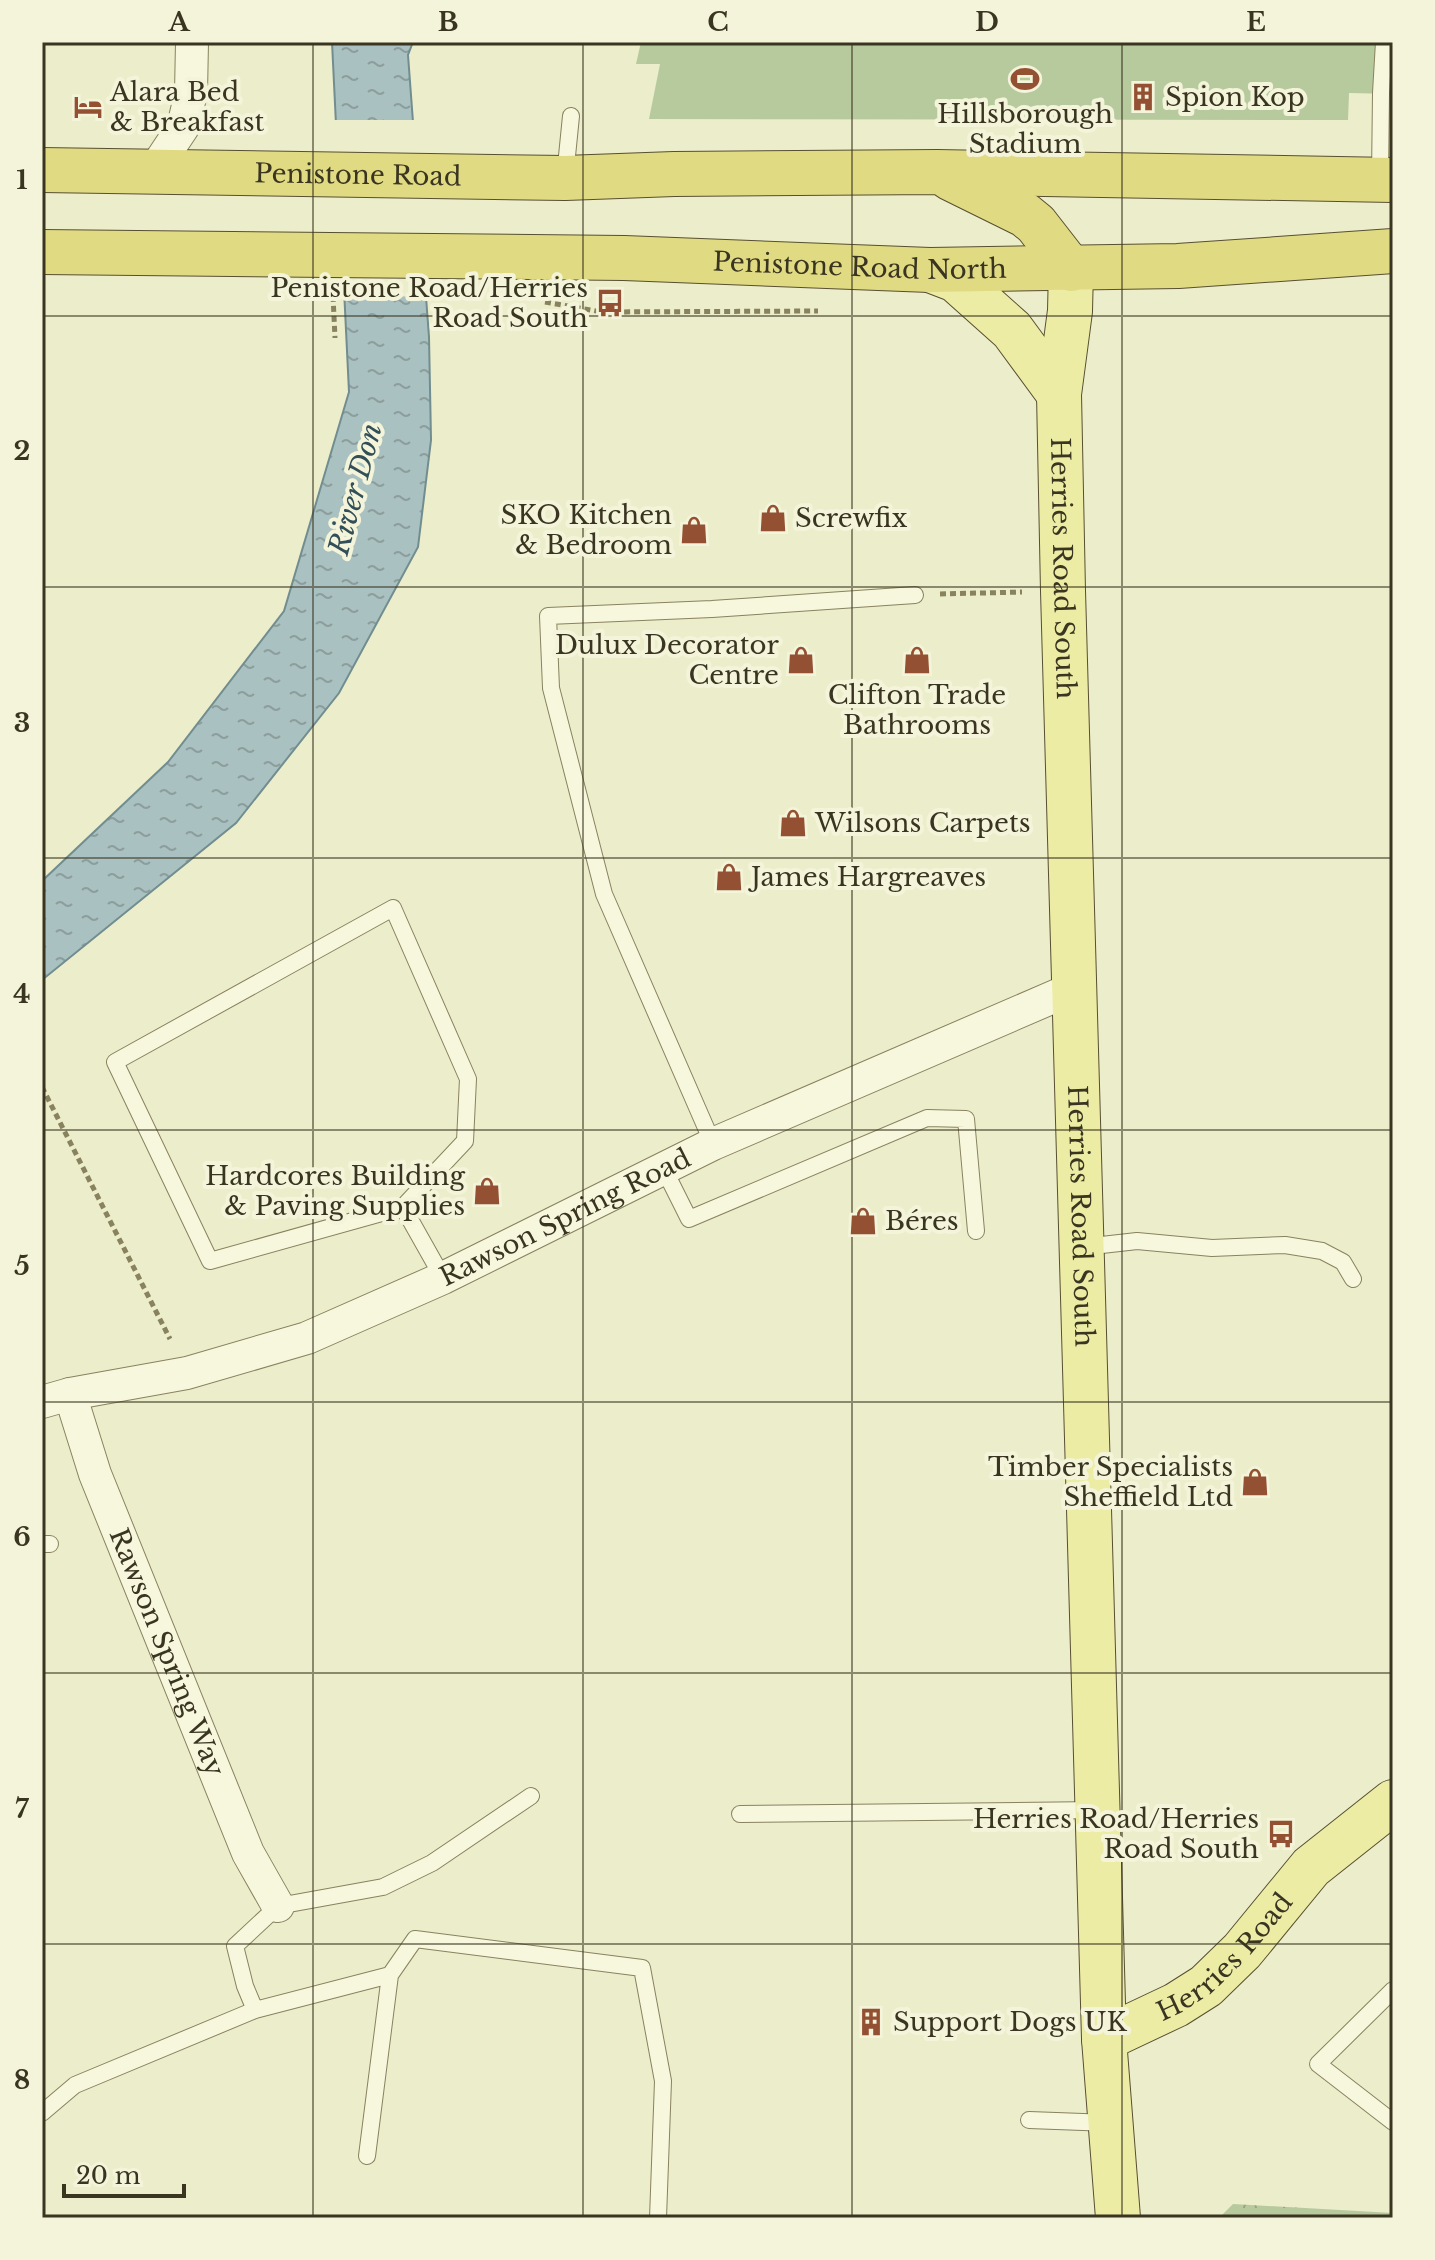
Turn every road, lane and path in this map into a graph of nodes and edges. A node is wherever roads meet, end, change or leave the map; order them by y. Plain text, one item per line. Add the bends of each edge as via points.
1 (192, 42) edge
2 (1384, 42) edge
3 (571, 116) dead end
4 (42, 170) edge
5 (153, 172) junction
6 (937, 172) junction
7 (565, 178) junction
8 (1386, 180) edge
9 (1393, 251) edge
10 (42, 252) edge
11 (330, 269) junction
12 (1071, 269) junction
13 (930, 270) junction
14 (542, 302) dead end
15 (820, 311) dead end
16 (335, 338) dead end
17 (1059, 394) junction
18 (1063, 591) junction
19 (915, 595) joint
20 (1074, 988) junction
21 (42, 1087) edge
22 (713, 1144) junction
23 (664, 1169) junction
24 (403, 1207) junction
25 (976, 1231) dead end
26 (1082, 1247) junction
27 (443, 1278) junction
28 (1353, 1279) dead end
29 (187, 1373) junction
30 (56, 1398) edge
31 (531, 1796) dead end
32 (1393, 1802) edge
33 (1098, 1810) junction
34 (740, 1814) dead end
35 (278, 1906) junction
36 (390, 1975) junction
37 (1393, 1990) edge
38 (255, 2010) junction
39 (1104, 2039) junction
40 (42, 2113) edge
41 (1029, 2120) dead end
42 (1393, 2122) edge
43 (1111, 2123) junction
44 (367, 2156) dead end
45 (658, 2218) edge
46 (1118, 2218) edge

1 - 5 street via 191,93 183,127
2 - 8 lane
3 - 7 lane
4 - 5 highway, Penistone Road
5 - 7 highway, Penistone Road
6 - 7 highway, Penistone Road
6 - 8 highway
6 - 12 highway via 1025,215
9 - 12 highway, Penistone Road North
10 - 11 highway
11 - 13 highway, Penistone Road North via 495,257
11 - 16 path
12 - 13 highway, Penistone Road North
12 - 17 main road, Herries Road South
13 - 17 main road via 956,280 1012,330
14 - 15 path via 602,312
17 - 18 main road, Herries Road South
18 - 19 path
18 - 20 main road, Herries Road South
19 - 22 lane via 548,616 551,688 604,894
20 - 22 street, Rawson Spring Road
20 - 26 main road, Herries Road South
21 - 29 path
22 - 23 street, Rawson Spring Road
23 - 25 lane via 689,1219 927,1118 966,1119
23 - 27 street, Rawson Spring Road
24 - 24 lane via 465,1141 468,1079 393,908 115,1062 210,1261
24 - 27 lane
26 - 28 lane via 1137,1241 1212,1248 1285,1245 1322,1251 1343,1262
26 - 33 main road, Herries Road South
27 - 29 street, Rawson Spring Road via 307,1338
29 - 30 street, Rawson Spring Road
30 - 35 street, Rawson Spring Way via 95,1474 248,1853
31 - 35 lane via 432,1863 383,1887
32 - 39 main road, Herries Road via 1311,1867 1206,1986
33 - 34 lane
33 - 39 main road, Herries Road South
35 - 38 lane via 235,1946
36 - 38 lane
36 - 44 lane
36 - 45 lane via 415,1939 642,1968 663,2081
37 - 42 lane via 1318,2064
38 - 40 lane via 75,2085
39 - 43 main road
41 - 43 lane
43 - 46 main road

